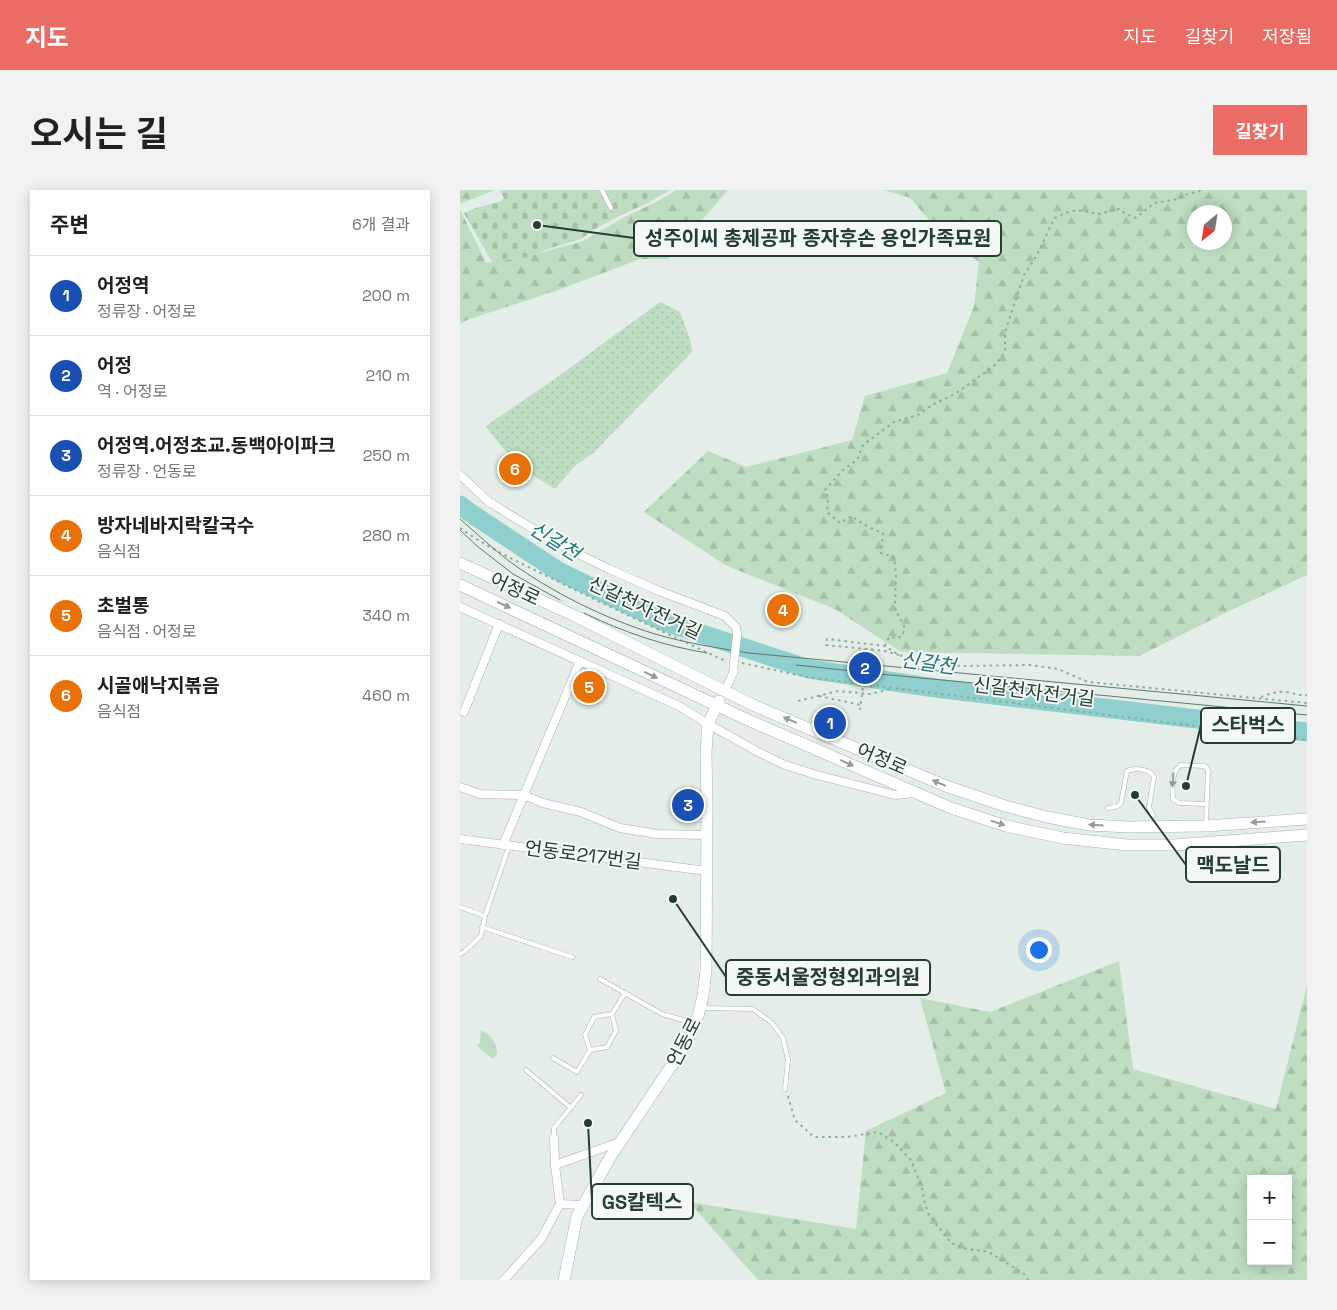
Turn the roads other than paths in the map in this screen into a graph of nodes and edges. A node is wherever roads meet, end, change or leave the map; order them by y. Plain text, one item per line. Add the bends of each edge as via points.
1 (602, 190) edge
2 (611, 208) dead end
3 (460, 475) edge
4 (463, 564) edge
5 (460, 586) edge
6 (460, 607) edge
7 (499, 624) junction
8 (580, 661) junction
9 (725, 691) junction
10 (717, 706) junction
11 (464, 712) dead end
12 (708, 724) junction
13 (460, 787) edge
14 (916, 793) junction
15 (523, 796) junction
16 (1206, 804) junction
17 (1108, 808) dead end
18 (1153, 816) dead end
19 (1307, 820) edge
20 (1206, 826) junction
21 (1174, 827) junction
22 (706, 835) junction
23 (1307, 835) edge
24 (460, 839) edge
25 (506, 845) junction
26 (1174, 845) junction
27 (707, 871) junction
28 (460, 908) edge
29 (485, 916) junction
30 (482, 928) junction
31 (460, 954) edge
32 (572, 957) dead end
33 (600, 979) dead end
34 (625, 993) junction
35 (700, 1008) junction
36 (612, 1014) junction
37 (696, 1023) junction
38 (590, 1050) junction
39 (553, 1058) dead end
40 (526, 1070) dead end
41 (785, 1089) road end
42 (581, 1095) dead end
43 (571, 1108) junction
44 (554, 1138) joint
45 (620, 1142) junction
46 (555, 1165) junction
47 (560, 1204) junction
48 (583, 1205) junction
49 (504, 1280) edge
50 (564, 1280) edge

1 - 2 lane
3 - 9 street, bridge via 490,502 558,544 659,591 725,616 736,627 737,635 733,673
4 - 9 main road, 어정로
5 -> 10 main road, 어정로
6 - 7 street
7 - 8 street
7 - 11 street
8 - 12 street via 679,706
8 - 15 street
9 - 10 main road, 언동로
21 -> 9 main road, 어정로 via 1088,825 1005,806 937,782
10 - 12 main road, 언동로
10 -> 14 main road, 어정로
12 - 14 street via 785,765 896,795
12 - 22 main road, 언동로
13 - 15 street via 480,794
14 -> 26 main road, 어정로 via 1006,826 1063,838 1127,845
15 - 22 street via 581,812 620,828 657,834
15 - 25 street
16 -> 16 lane via 1206,767 1178,766 1174,772 1173,799 1179,803
16 - 20 lane
17 - 18 lane via 1121,803 1127,771 1150,771 1154,777 1149,806
19 -> 20 main road, 어정로
20 - 21 main road, 어정로
21 - 26 main road
22 - 27 main road, 언동로
23 - 26 main road, 어정로
24 - 25 street, 언동로217번길
25 - 27 street, 언동로217번길
25 - 29 lane
27 - 35 main road, 언동로 via 706,971
28 - 29 lane
29 - 30 lane
30 - 31 lane via 481,936
30 - 32 lane
33 - 34 lane
34 - 36 lane
34 - 37 lane via 662,1014
35 - 37 main road, 언동로
35 - 41 lane via 754,1009 772,1023 782,1038 788,1060
36 - 38 lane via 616,1031 607,1046
36 - 38 lane via 594,1017 585,1035
37 - 45 main road, 언동로 via 678,1058
38 - 39 lane via 577,1072
40 - 43 lane
42 - 43 lane
43 - 44 lane via 554,1128
44 - 46 street
45 - 46 street
45 - 48 main road, 언동로
46 - 47 street
47 - 48 street
47 - 49 street via 541,1240
48 - 50 main road, 언동로 via 577,1216

